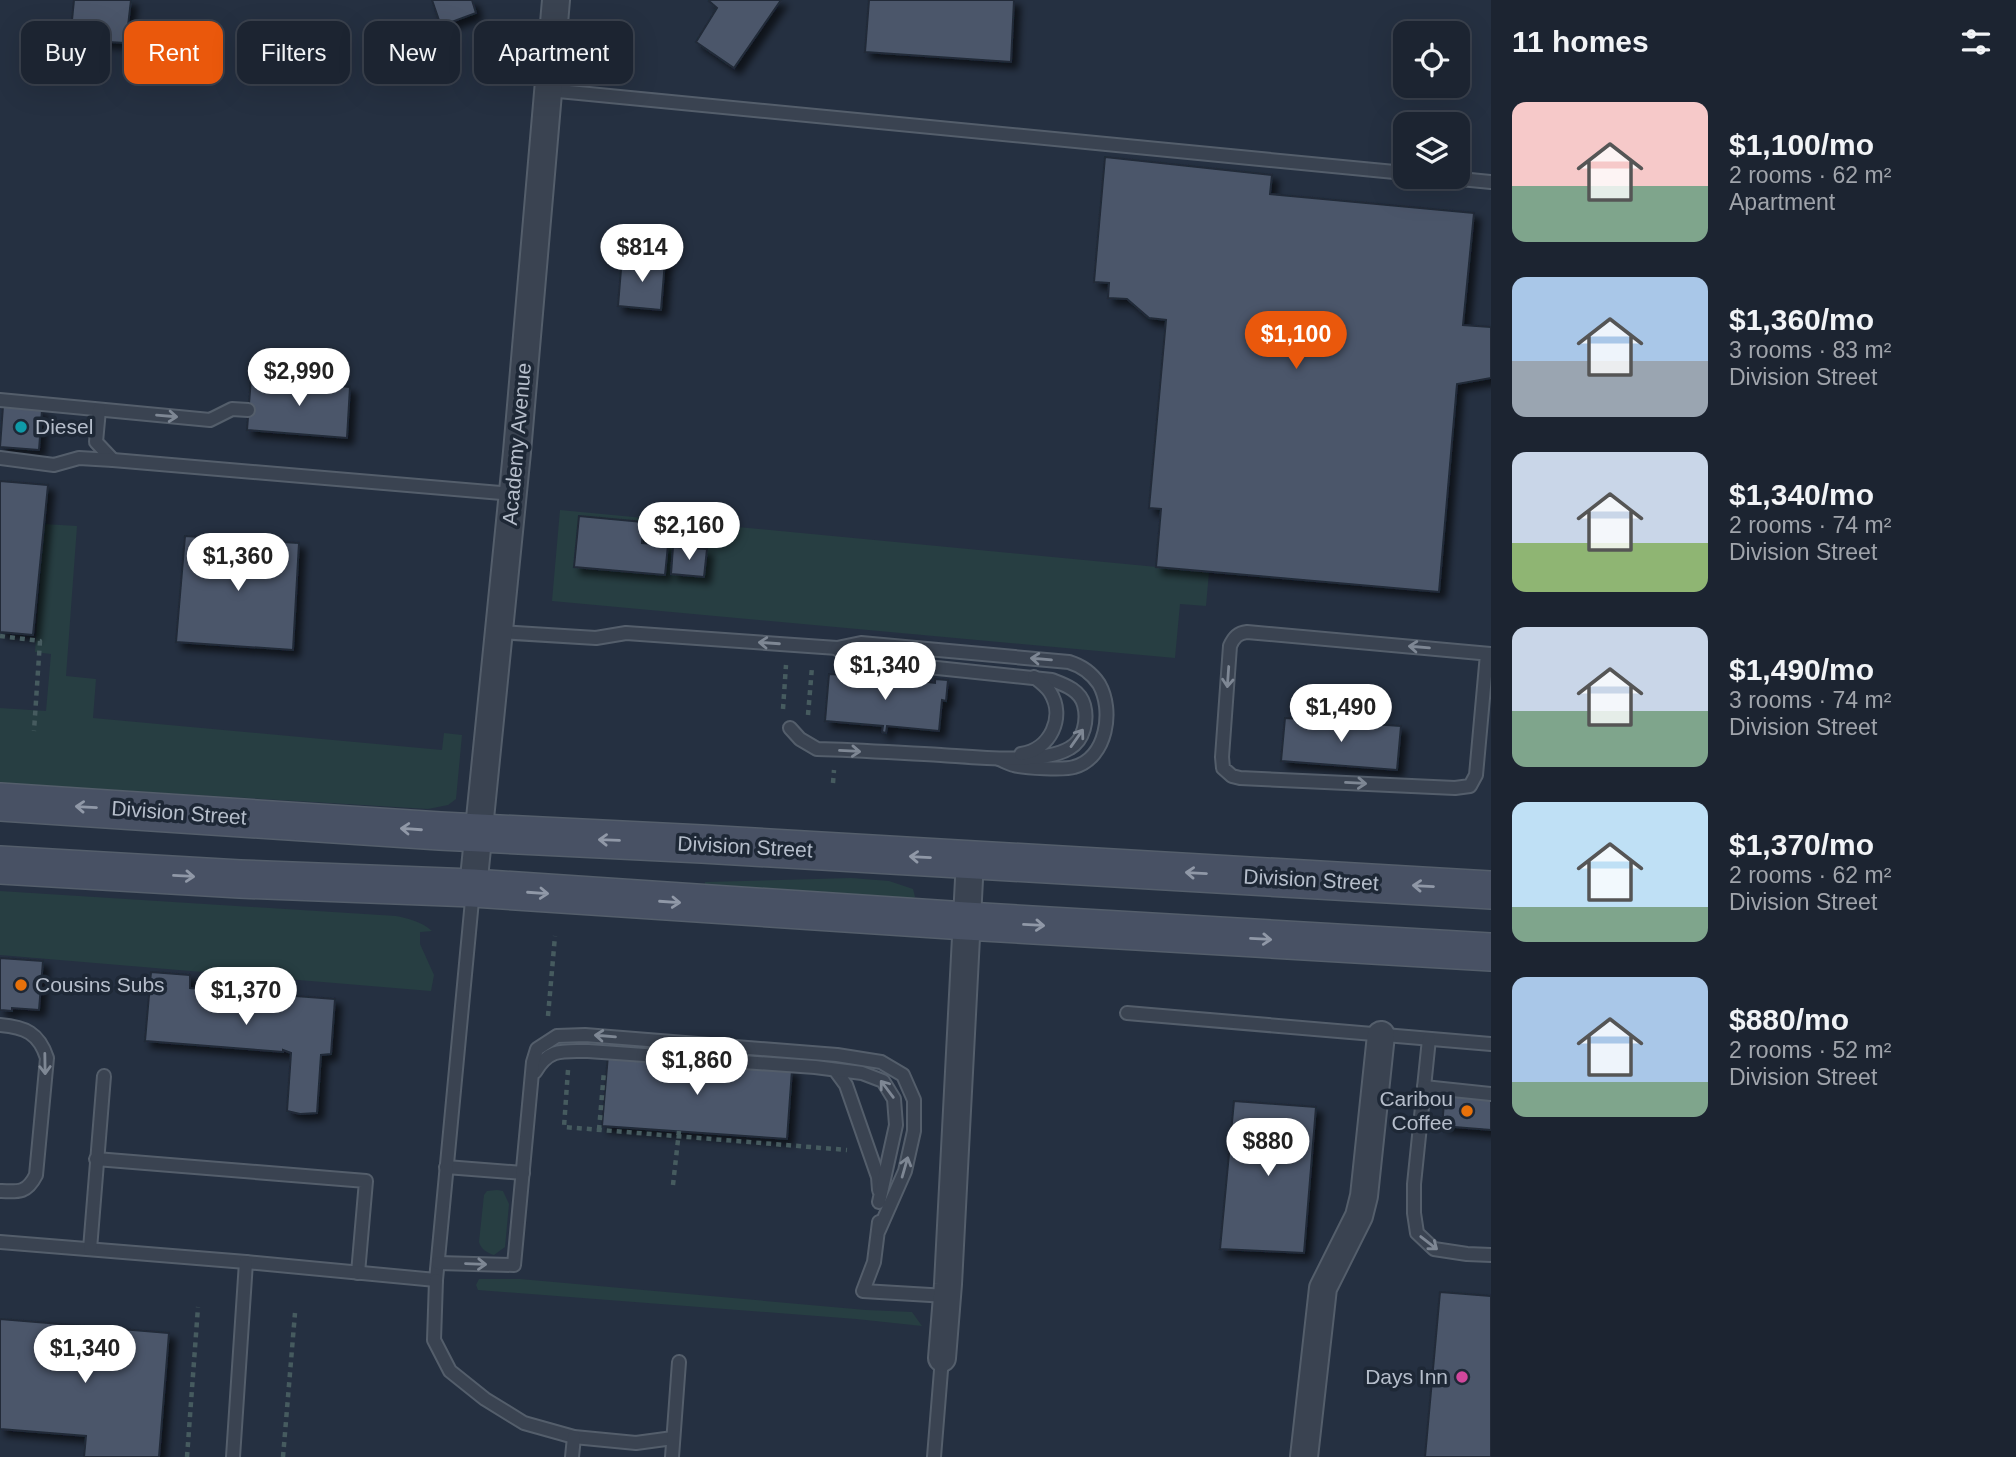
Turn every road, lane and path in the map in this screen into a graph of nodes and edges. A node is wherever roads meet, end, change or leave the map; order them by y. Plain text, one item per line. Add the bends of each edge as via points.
1 (556, 0) edge
2 (548, 90) junction
3 (1393, 172) edge
4 (1470, 180) edge
5 (1491, 182) edge
6 (0, 400) edge
7 (99, 410) junction
8 (248, 410) dead end
9 (0, 458) edge
10 (113, 460) junction
11 (512, 494) junction
12 (498, 632) junction
13 (0, 636) edge
14 (837, 648) junction
15 (1489, 654) edge
16 (786, 665) dead end
17 (812, 667) dead end
18 (1033, 676) junction
19 (811, 723) dead end
20 (786, 724) joint
21 (34, 731) dead end
22 (999, 759) junction
23 (834, 767) dead end
24 (833, 783) dead end
25 (0, 802) edge
26 (479, 833) junction
27 (970, 860) junction
28 (0, 865) edge
29 (473, 888) junction
30 (1491, 890) edge
31 (966, 921) junction
32 (555, 936) dead end
33 (1491, 953) edge
34 (1127, 1013) dead end
35 (548, 1020) dead end
36 (0, 1025) edge
37 (1381, 1035) junction
38 (1429, 1039) junction
39 (1491, 1044) edge
40 (605, 1063) dead end
41 (568, 1070) dead end
42 (835, 1070) junction
43 (104, 1076) dead end
44 (532, 1076) junction
45 (1424, 1087) junction
46 (1491, 1094) edge
47 (599, 1130) junction
48 (678, 1134) junction
49 (849, 1151) dead end
50 (96, 1159) junction
51 (446, 1167) junction
52 (523, 1173) junction
53 (673, 1185) dead end
54 (0, 1191) edge
55 (879, 1202) junction
56 (879, 1230) junction
57 (0, 1242) edge
58 (90, 1250) junction
59 (1491, 1255) edge
60 (246, 1262) junction
61 (438, 1264) junction
62 (358, 1273) junction
63 (436, 1280) junction
64 (947, 1296) junction
65 (198, 1307) dead end
66 (295, 1314) dead end
67 (942, 1358) joint
68 (679, 1362) dead end
69 (574, 1437) junction
70 (673, 1437) junction
71 (187, 1457) edge
72 (233, 1457) edge
73 (283, 1457) edge
74 (572, 1457) edge
75 (672, 1457) edge
76 (934, 1457) edge
77 (1304, 1457) edge

1 - 2 street, Academy Avenue
2 - 3 lane
2 - 11 street, Academy Avenue
4 - 5 lane
6 - 7 lane
7 -> 8 lane via 210,420 232,409
7 - 10 lane via 96,442
9 - 10 lane via 54,465 79,458
10 - 11 lane
11 - 12 street, Academy Avenue
14 -> 12 lane via 626,633 596,638
12 - 26 street, Academy Avenue
13 - 21 path via 40,640
14 - 18 lane via 861,660
22 -> 14 lane via 1055,768 1075,767 1090,758 1101,743 1106,724 1100,685 1089,672 1069,662 861,643
15 -> 15 lane via 1241,633 1230,646 1223,768 1240,778 1469,786 1476,775
16 - 20 path
17 - 19 path
18 - 22 lane via 1054,701 1058,713 1055,729 1032,751
22 -> 18 lane via 1053,755 1072,748 1082,735 1086,723 1080,696 1067,685
20 -> 22 lane via 817,749
23 - 24 path
26 -> 25 main road, Division Street
27 -> 26 main road, Division Street
26 - 29 street, Academy Avenue
30 -> 27 main road, Division Street
27 - 31 street
28 -> 29 main road
29 -> 31 main road
29 - 51 lane
31 -> 33 main road
31 - 64 street
32 - 35 path
34 - 37 lane
36 -> 54 lane via 34,1035 47,1058 36,1175 31,1185 19,1192
37 - 38 lane
37 - 77 street via 1364,1196 1360,1216 1323,1287
38 - 39 lane
38 - 45 lane
40 - 47 path
41 - 47 path via 564,1127
42 - 44 lane via 570,1051 553,1052
42 - 55 lane via 846,1086 878,1177
55 -> 42 lane via 896,1125 894,1098 883,1081
43 - 50 lane
44 - 52 lane
56 -> 44 lane via 905,1171 914,1131 914,1100 903,1075 881,1062 557,1036 537,1049
45 - 46 lane
45 -> 59 lane via 1414,1184 1418,1233 1434,1249
47 - 48 path
48 - 49 path
48 - 53 path
50 - 58 lane
50 - 62 lane via 366,1181
51 - 52 lane
51 - 61 lane
61 -> 52 lane via 513,1265
55 - 56 lane
56 - 64 lane via 863,1291
57 - 58 lane
58 - 60 lane
60 - 62 lane
60 - 72 lane
61 - 63 lane
62 - 63 lane
63 - 69 lane via 433,1340 450,1371 524,1423
64 - 67 street
65 - 71 path
66 - 73 path
67 - 76 lane
68 - 70 lane
69 - 70 lane via 636,1443
69 - 74 lane
70 - 75 lane

